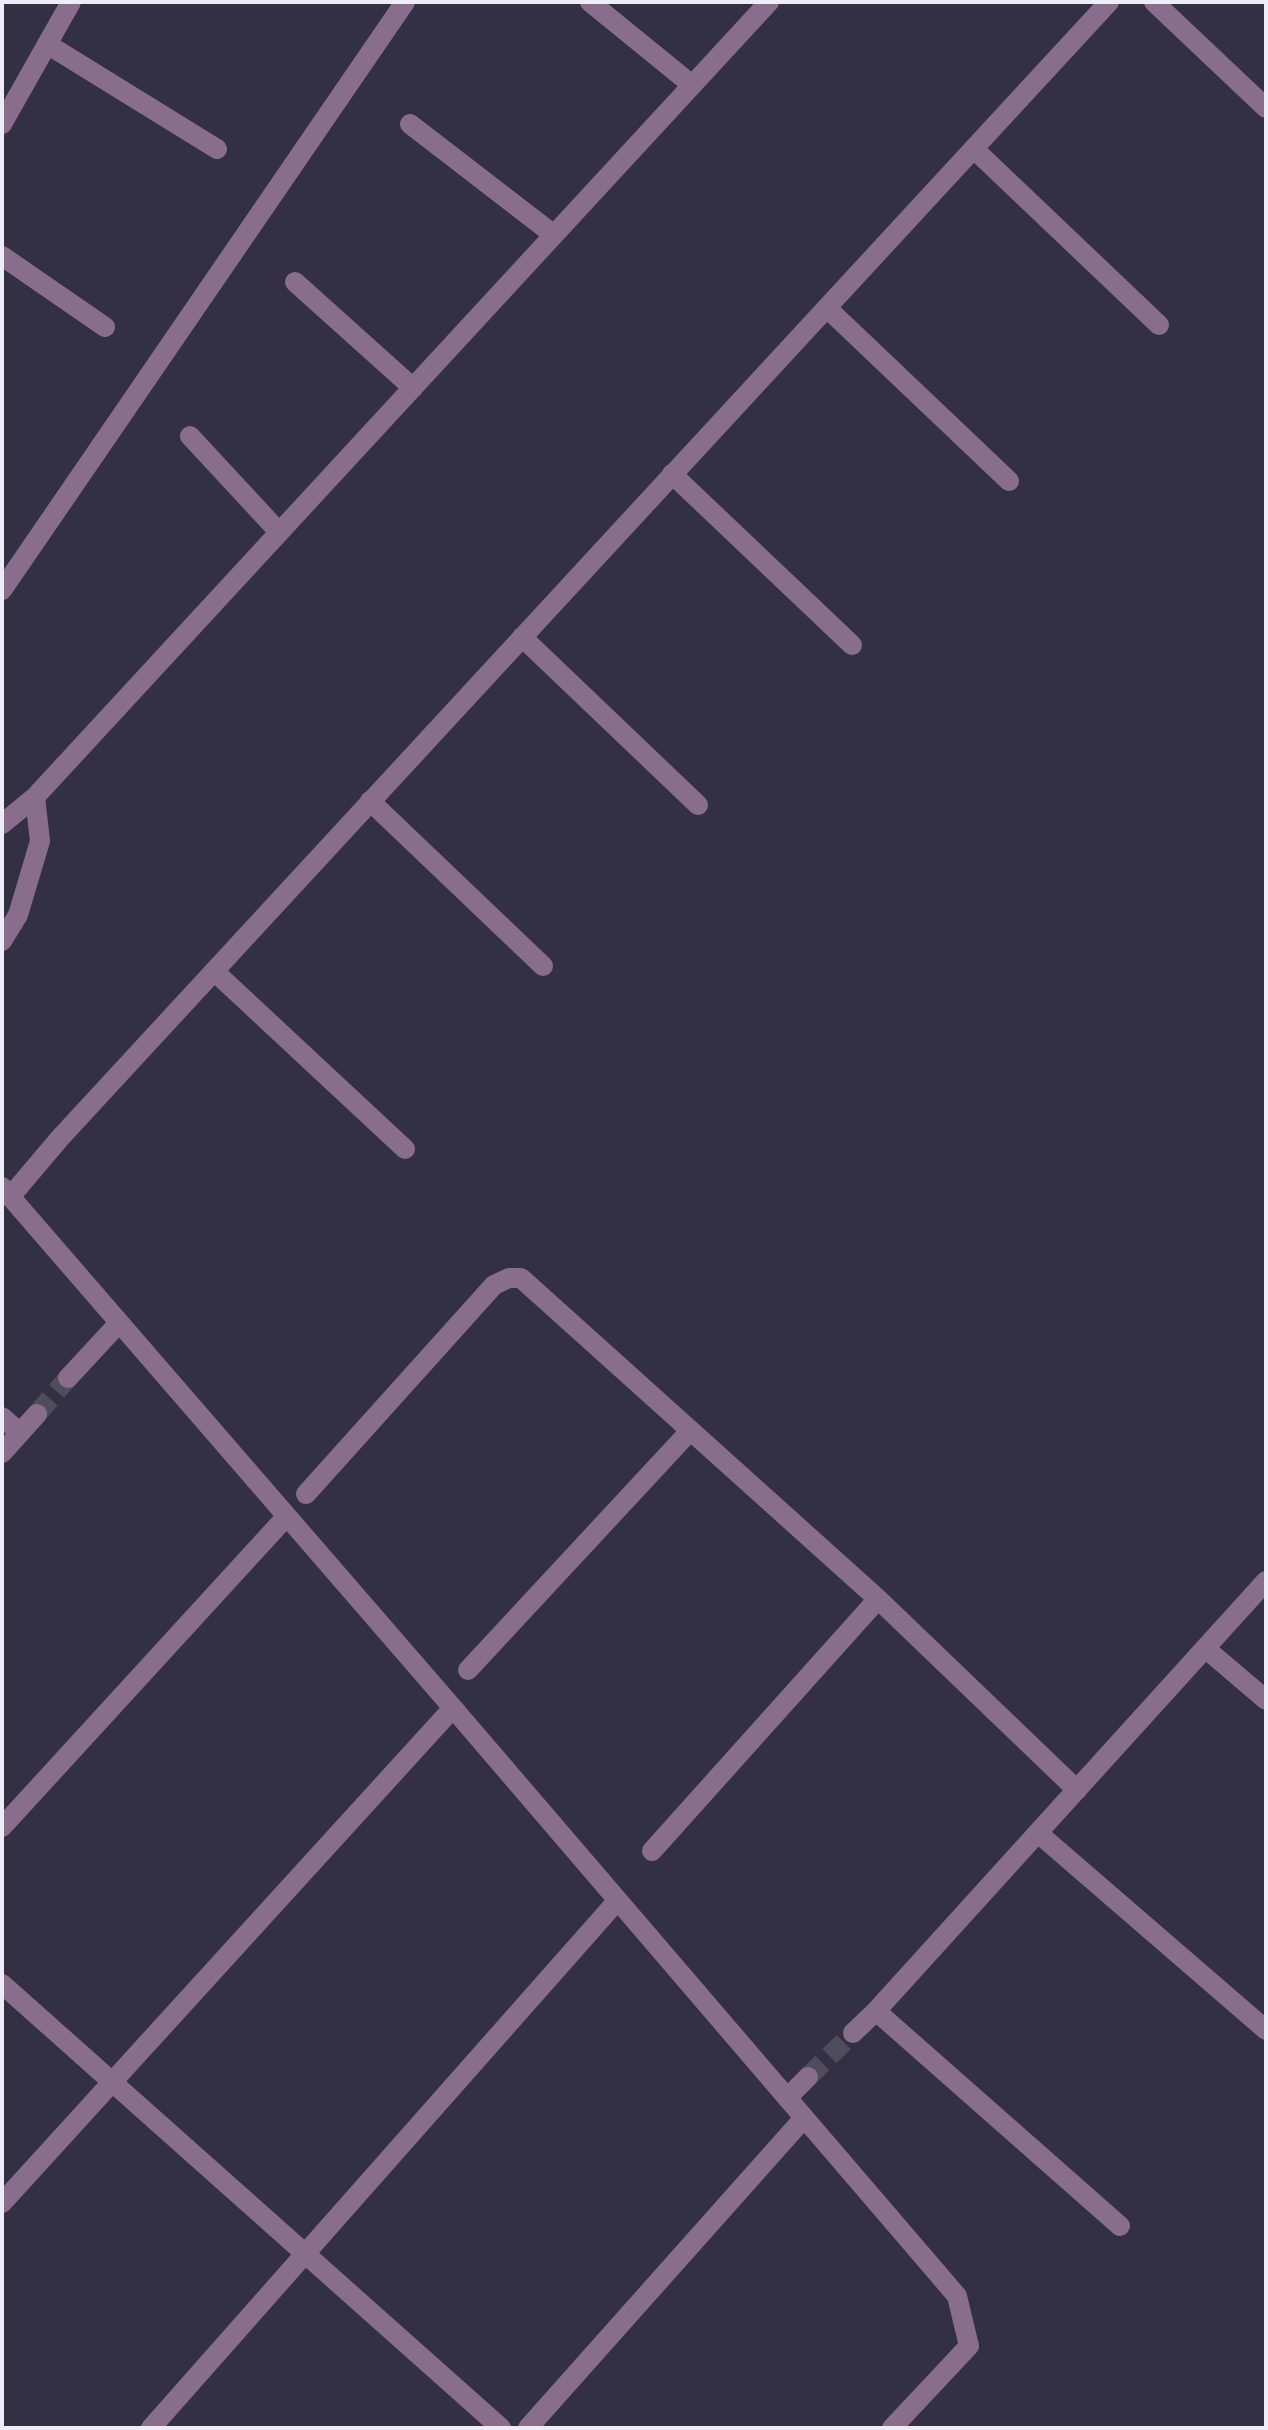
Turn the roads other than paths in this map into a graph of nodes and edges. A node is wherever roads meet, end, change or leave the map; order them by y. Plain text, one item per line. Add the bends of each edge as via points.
1 (71, 2) edge
2 (405, 2) edge
3 (590, 2) edge
4 (769, 2) edge
5 (1109, 2) edge
6 (1154, 2) edge
7 (47, 44) junction
8 (692, 85) junction
9 (1266, 108) edge
10 (2, 124) edge
11 (410, 124) dead end
12 (217, 149) dead end
13 (974, 149) junction
14 (554, 235) junction
15 (2, 256) edge
16 (295, 282) dead end
17 (827, 308) junction
18 (1159, 325) dead end
19 (105, 327) dead end
20 (413, 388) junction
21 (190, 436) dead end
22 (672, 474) junction
23 (1009, 481) dead end
24 (279, 532) junction
25 (2, 590) edge
26 (522, 637) junction
27 (852, 645) dead end
28 (35, 797) junction
29 (370, 801) junction
30 (698, 805) dead end
31 (2, 824) edge
32 (2, 941) edge
33 (543, 966) dead end
34 (214, 971) junction
35 (405, 1149) dead end
36 (6, 1192) edge
37 (119, 1323) junction
38 (68, 1378) tunnel mouth
39 (37, 1414) tunnel mouth
40 (2, 1417) edge
41 (690, 1431) junction
42 (20, 1433) junction
43 (2, 1453) edge
44 (306, 1494) dead end
45 (286, 1517) junction
46 (1266, 1581) edge
47 (878, 1599) junction
48 (1205, 1648) junction
49 (468, 1670) dead end
50 (1266, 1700) edge
51 (453, 1708) junction
52 (1077, 1790) junction
53 (2, 1827) edge
54 (1038, 1833) junction
55 (652, 1851) dead end
56 (617, 1901) junction
57 (2, 1984) edge
58 (876, 2011) junction
59 (1266, 2030) edge
60 (853, 2033) tunnel mouth
61 (808, 2077) tunnel mouth
62 (111, 2081) junction
63 (787, 2098) junction
64 (804, 2118) junction
65 (2, 2203) edge
66 (1120, 2226) dead end
67 (305, 2254) junction
68 (151, 2428) edge
69 (501, 2428) edge
70 (528, 2428) edge
71 (892, 2428) edge

1 - 7 street
2 - 25 street
3 - 8 street
4 - 8 street
5 - 13 street
6 - 9 street
7 - 10 street
7 - 12 street
8 - 14 street
11 - 14 street
13 - 17 street
13 - 18 street
14 - 20 street
15 - 19 street
16 - 20 street
17 - 22 street
17 - 23 street
20 - 24 street
21 - 24 street
22 - 26 street
22 - 27 street
24 - 28 street
26 - 29 street
26 - 30 street
28 - 31 street
28 - 32 street via 40,841 18,915
29 - 33 street
29 - 34 street
34 - 35 street
34 - 36 street
36 - 37 street
37 - 38 street
37 - 45 street
39 - 42 street
40 - 42 street
41 - 44 street via 521,1278 509,1278 494,1285
41 - 47 street
41 - 49 street
42 - 43 street
45 - 51 street
45 - 53 street
46 - 48 street
47 - 52 street
47 - 55 street
48 - 50 street
48 - 52 street
51 - 56 street
51 - 62 street
52 - 54 street
54 - 58 street
54 - 59 street
56 - 63 street
56 - 67 street
57 - 62 street
58 - 60 street
58 - 66 street
61 - 63 street
62 - 65 street
62 - 67 street
63 - 64 street
64 - 70 street
64 - 71 street via 957,2296 969,2346
67 - 68 street
67 - 69 street

